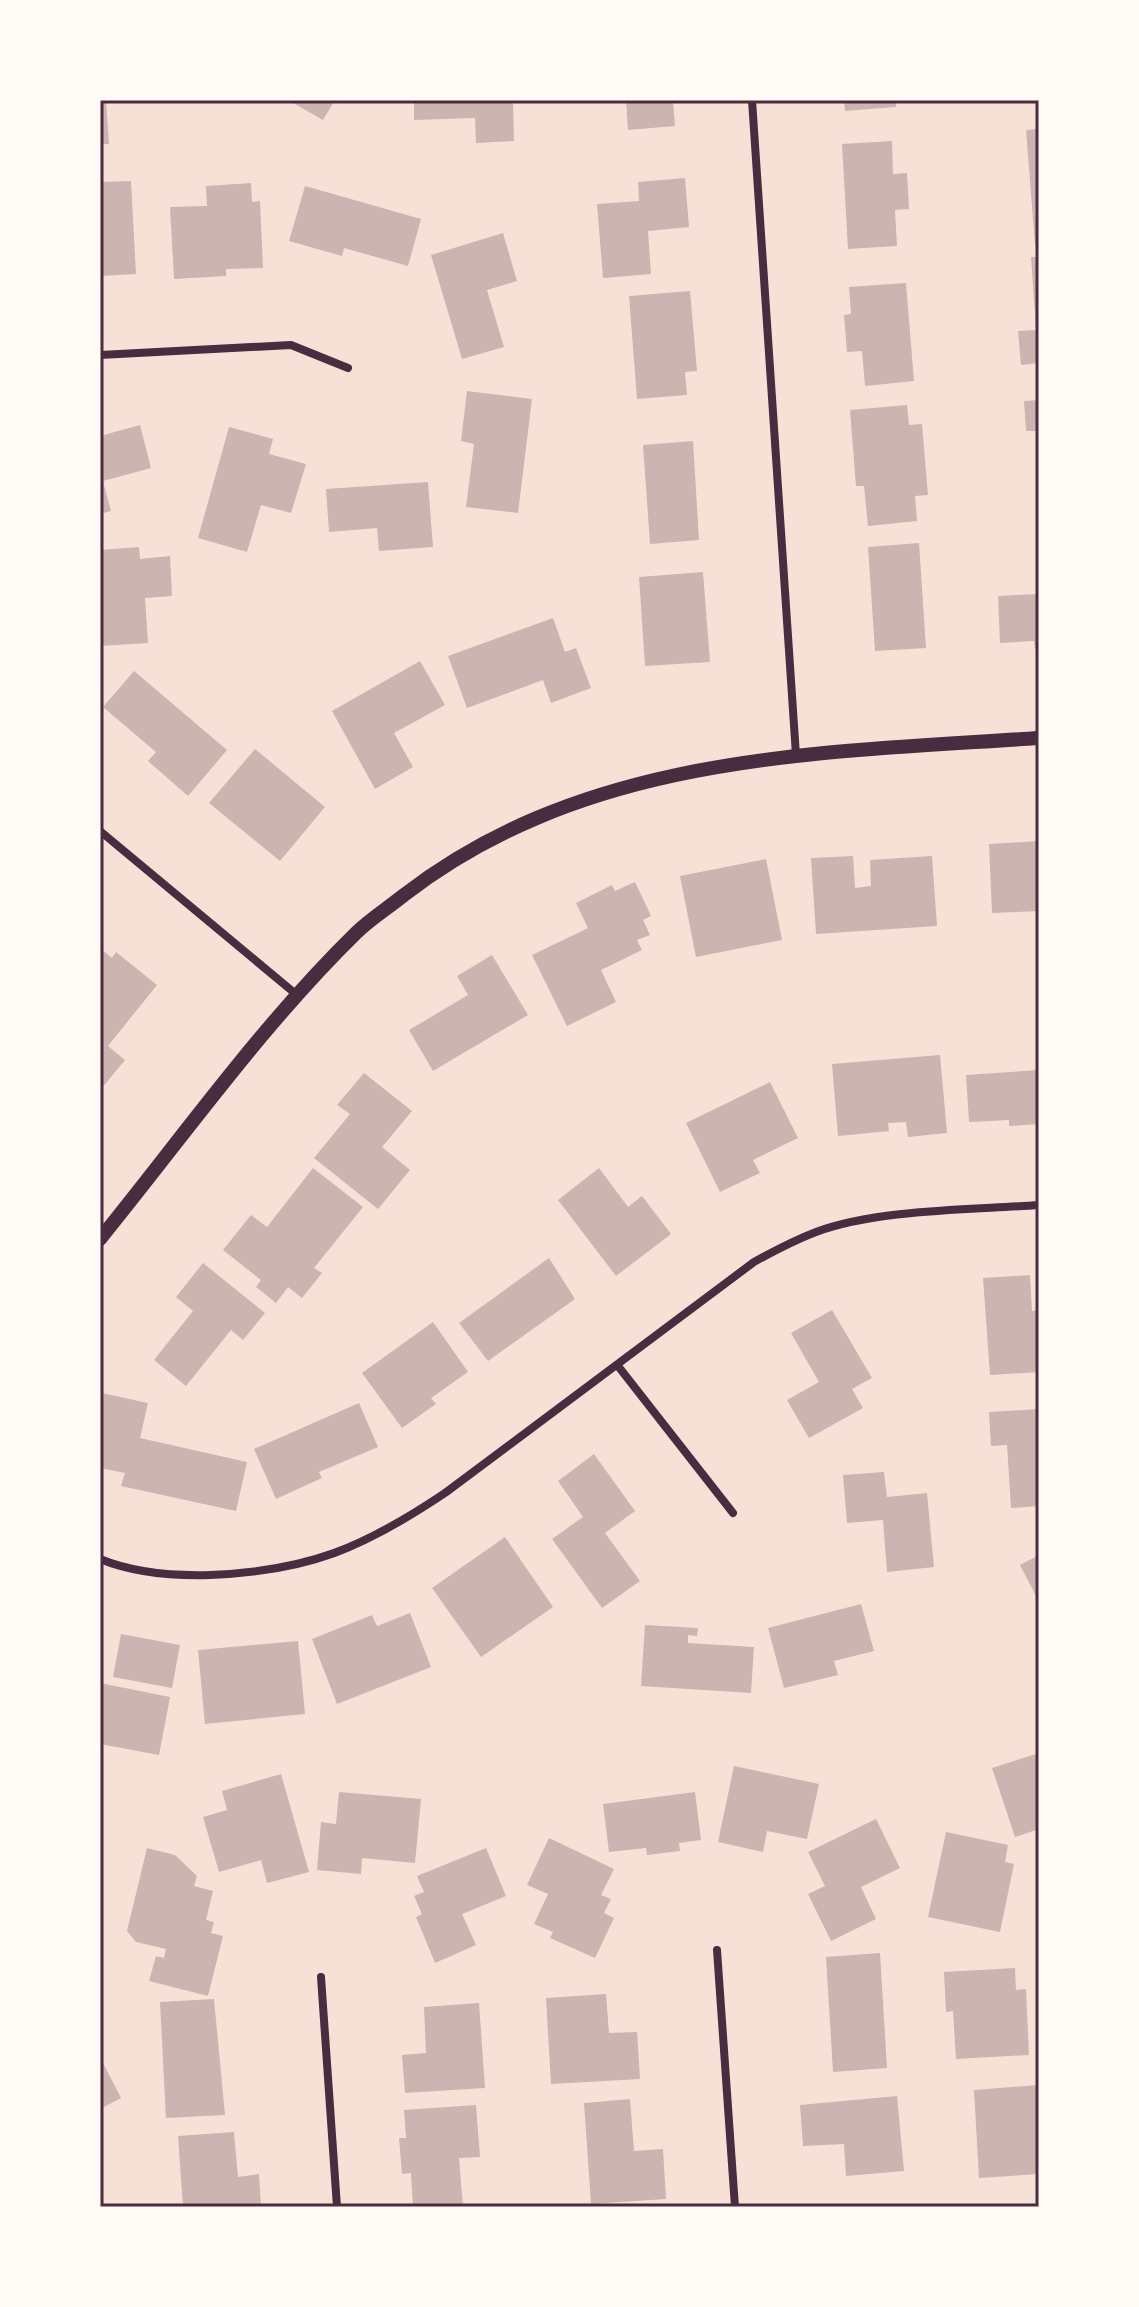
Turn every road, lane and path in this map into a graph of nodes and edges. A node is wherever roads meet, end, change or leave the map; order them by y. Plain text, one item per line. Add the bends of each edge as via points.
1 (752, 100) edge
2 (100, 355) edge
3 (348, 368) dead end
4 (1039, 738) edge
5 (796, 755) junction
6 (100, 831) edge
7 (297, 995) junction
8 (1039, 1205) edge
9 (100, 1239) edge
10 (618, 1366) junction
11 (733, 1513) dead end
12 (100, 1559) edge
13 (717, 1950) dead end
14 (321, 1977) dead end
15 (337, 2207) edge
16 (735, 2207) edge

1 - 5 street
2 - 3 street via 291,345
4 - 5 street
5 - 7 street via 667,775 556,809 494,838 433,873 358,931
6 - 7 street
7 - 9 street
8 - 10 street via 866,1219 817,1231 754,1262
10 - 11 street
10 - 12 street via 394,1527 330,1555 265,1573 189,1576
13 - 16 street
14 - 15 street

